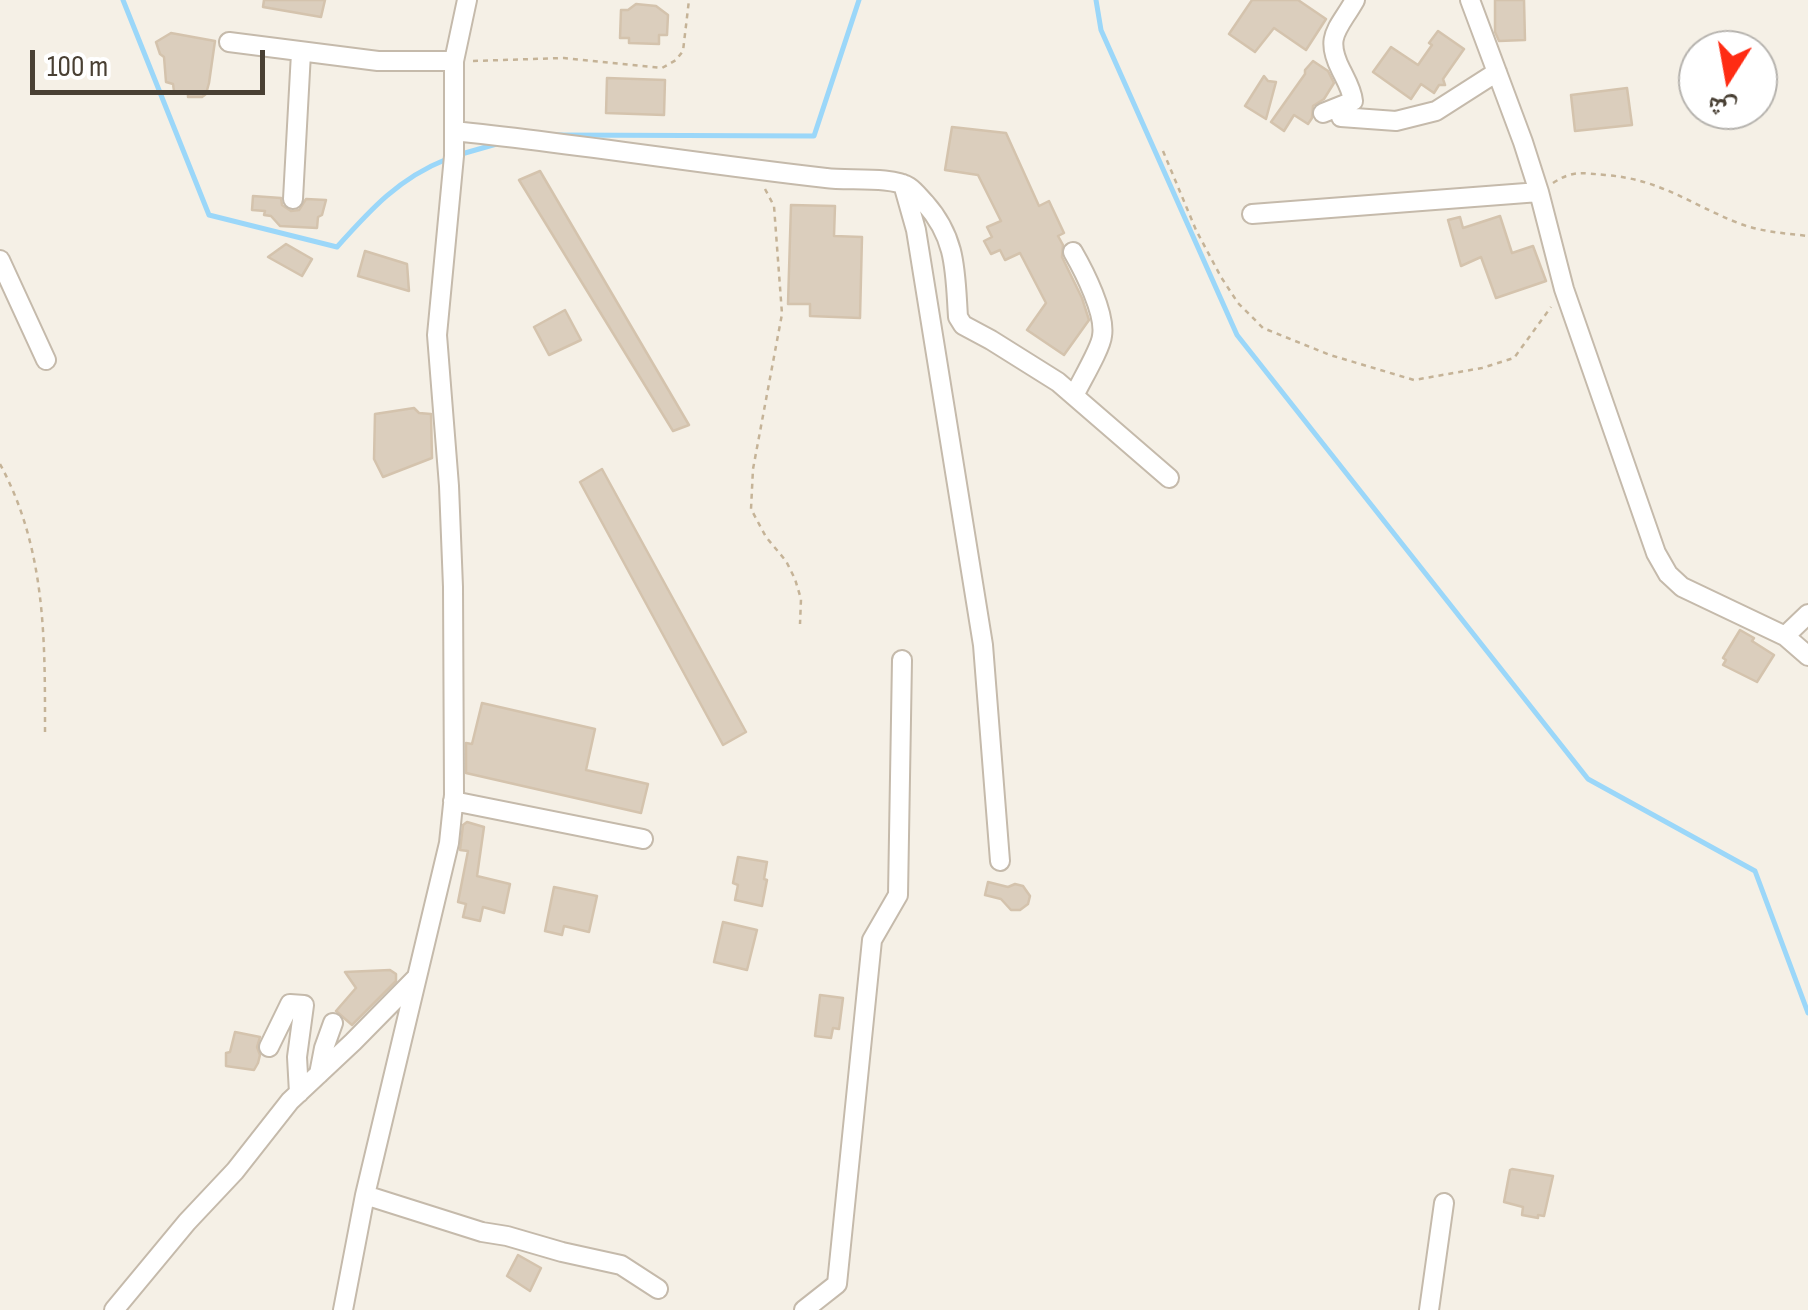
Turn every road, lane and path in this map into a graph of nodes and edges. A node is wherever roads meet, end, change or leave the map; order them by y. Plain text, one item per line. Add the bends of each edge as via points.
1 (467, 0) edge
2 (689, 0) edge
3 (1355, 0) edge
4 (1470, 0) edge
5 (229, 42) dead end
6 (301, 53) junction
7 (454, 61) junction
8 (1498, 72) junction
9 (454, 137) junction
10 (1164, 151) dead end
11 (754, 170) junction
12 (903, 184) junction
13 (1539, 192) junction
14 (293, 199) dead end
15 (1252, 214) dead end
16 (1808, 236) edge
17 (1073, 252) dead end
18 (0, 260) edge
19 (1564, 289) junction
20 (46, 360) dead end
21 (1074, 396) junction
22 (0, 464) edge
23 (1169, 478) dead end
24 (1808, 614) edge
25 (800, 624) dead end
26 (1785, 636) junction
27 (1808, 656) edge
28 (902, 660) dead end
29 (45, 733) dead end
30 (453, 801) junction
31 (642, 839) dead end
32 (1000, 861) dead end
33 (418, 976) junction
34 (333, 1023) dead end
35 (269, 1047) dead end
36 (318, 1074) junction
37 (298, 1093) junction
38 (365, 1195) junction
39 (1444, 1204) dead end
40 (658, 1289) dead end
41 (114, 1310) edge
42 (344, 1310) edge
43 (804, 1310) edge
44 (1429, 1310) edge

1 - 7 street
2 - 7 path via 682,51 662,68 564,58
3 - 8 street via 1332,43 1353,101 1332,115 1396,121 1436,111
4 - 8 street
5 - 6 street
6 - 7 street
6 - 14 street
7 - 9 street
8 - 13 street
9 - 11 street via 566,143
9 - 30 street via 437,335 453,587
10 - 19 path via 1196,230 1238,303 1263,328 1330,355 1414,380 1482,368 1514,358
11 - 12 street
11 - 25 path via 774,206 782,314 751,509 795,579
12 - 21 street via 946,233 962,325
12 - 32 street via 983,645
13 - 15 street
13 - 16 path via 1570,172 1631,177 1738,223
13 - 19 street
17 - 21 street via 1089,278 1103,336
18 - 20 street
19 - 26 street via 1648,534 1668,574
21 - 23 street
22 - 29 path via 33,548 45,634
24 - 26 street
26 - 27 street
28 - 43 street via 898,895 872,940 837,1284
30 - 31 street
30 - 33 street
33 - 36 street
33 - 38 street
34 - 36 street
35 - 37 street via 290,1004 304,1005
36 - 37 street
37 - 41 street
38 - 40 street via 621,1265
38 - 42 street
39 - 44 street

